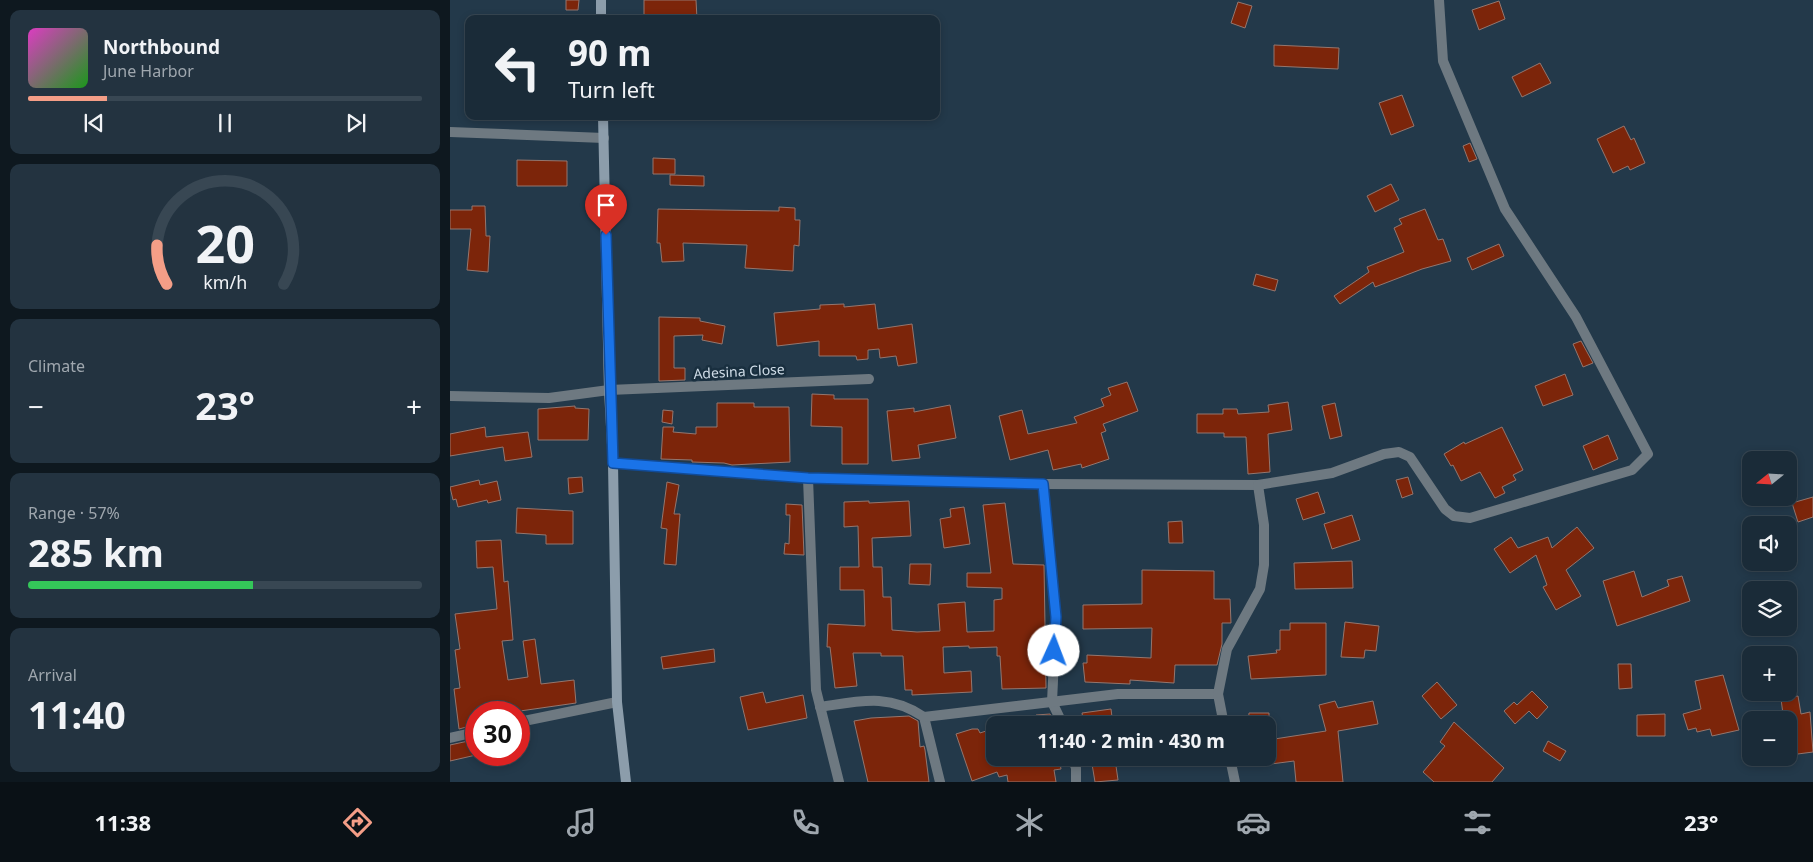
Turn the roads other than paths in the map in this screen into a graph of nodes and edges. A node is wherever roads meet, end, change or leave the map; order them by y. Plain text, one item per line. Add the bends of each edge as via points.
1 (601, 0) edge
2 (1439, 0) edge
3 (601, 15) edge
4 (603, 120) edge
5 (450, 132) edge
6 (604, 138) junction
7 (869, 379) dead end
8 (609, 390) junction
9 (450, 396) edge
10 (613, 463) junction
11 (808, 478) junction
12 (1043, 484) junction
13 (1258, 485) junction
14 (1218, 694) junction
15 (617, 702) junction
16 (1052, 702) junction
17 (820, 707) junction
18 (1059, 716) edge
19 (1222, 716) edge
20 (924, 717) junction
21 (530, 720) edge
22 (465, 735) edge
23 (450, 738) edge
24 (1075, 766) edge
25 (1232, 766) edge
26 (626, 782) edge
27 (839, 782) edge
28 (940, 782) edge
29 (1076, 782) edge
30 (1235, 782) edge

1 - 3 main road
2 - 13 street via 1443,60 1505,209 1576,317 1648,454 1632,470 1470,518 1454,516 1445,509 1410,457 1399,452 1384,454 1332,473
4 - 6 main road
5 - 6 street
6 - 8 main road
7 - 8 street, Adesina Close
8 - 9 street, Adesina Close via 549,398
8 - 10 main road
10 - 11 street
10 - 15 main road
11 - 12 street
11 - 17 street via 816,690
12 - 13 street
12 - 16 street via 1056,617
13 - 14 street via 1264,524 1260,590 1227,649
14 - 16 street via 1118,694
14 - 19 street
15 - 21 street
15 - 26 main road
16 - 18 street
16 - 20 street
17 - 20 street via 858,701 890,701 908,706
17 - 27 street
20 - 28 street
22 - 23 street
24 - 29 street
25 - 30 street

